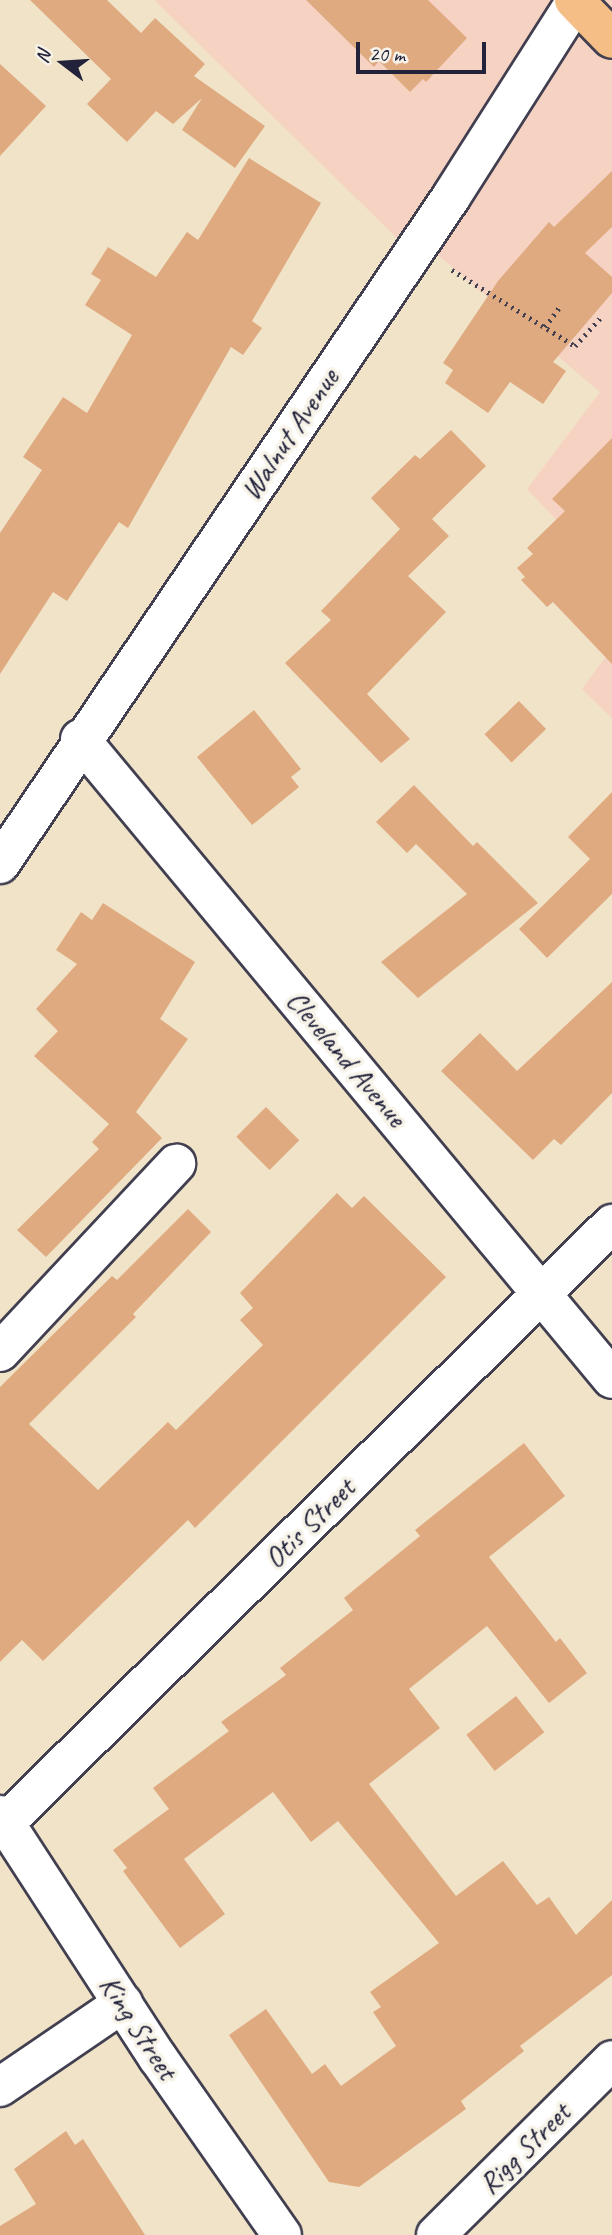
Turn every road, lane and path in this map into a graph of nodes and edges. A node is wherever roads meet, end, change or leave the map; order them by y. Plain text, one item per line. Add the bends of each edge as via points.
1 (575, 1) edge
2 (612, 40) edge
3 (452, 270) dead end
4 (559, 309) dead end
5 (600, 318) dead end
6 (545, 327) junction
7 (80, 739) junction
8 (0, 864) edge
9 (176, 1164) dead end
10 (612, 1224) edge
11 (543, 1294) junction
12 (0, 1352) edge
13 (612, 1379) edge
14 (3, 1819) edge
15 (123, 2003) junction
16 (612, 2060) edge
17 (0, 2087) edge
18 (282, 2235) edge
19 (436, 2235) edge

1 - 2 highway
1 - 7 street, Walnut Avenue via 451,197
3 - 6 path
4 - 6 path
5 - 6 path via 575,346
7 - 8 street, Walnut Avenue
7 - 11 street, Cleveland Avenue
9 - 12 street
10 - 11 street, Otis Street
11 - 13 street, Cleveland Avenue
11 - 14 street, Otis Street
14 - 15 street, King Street
15 - 17 street
15 - 18 street, King Street
16 - 19 street, Rigg Street

